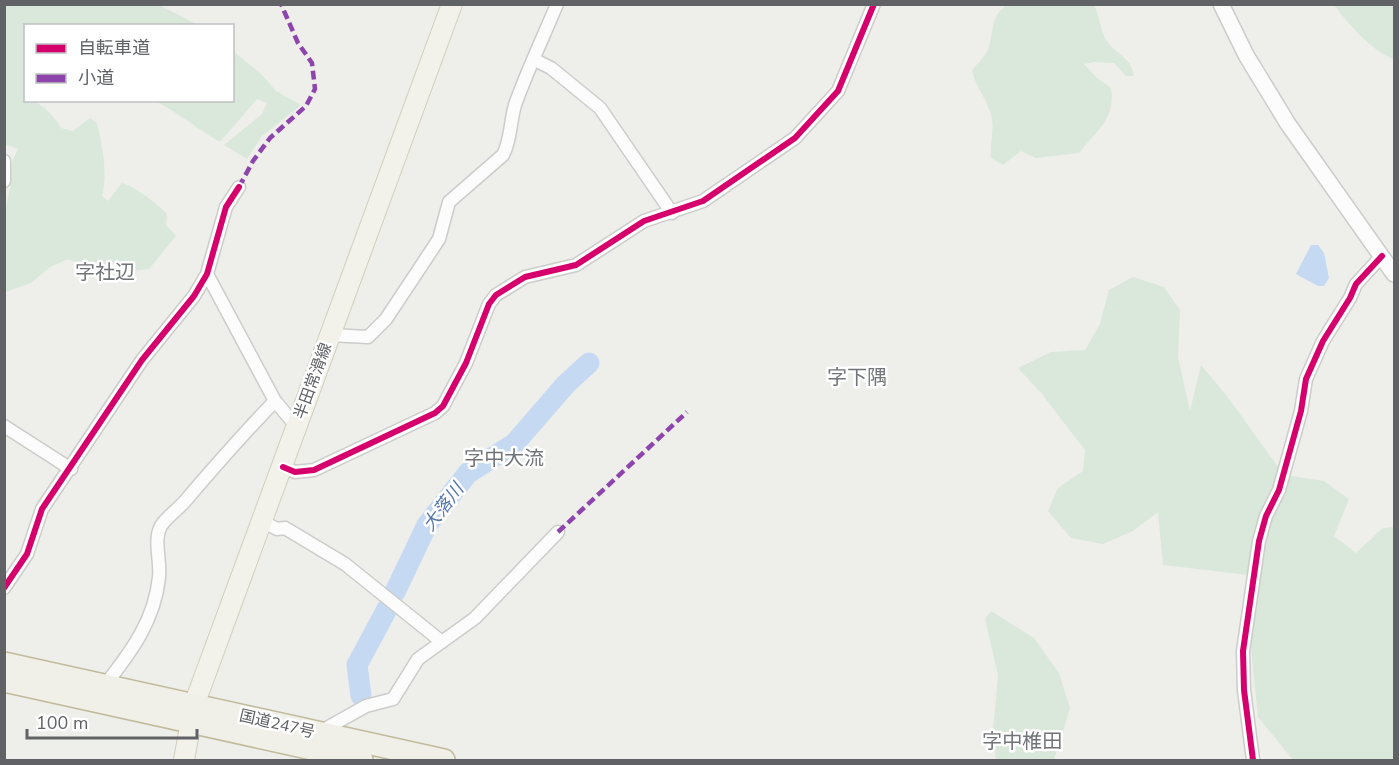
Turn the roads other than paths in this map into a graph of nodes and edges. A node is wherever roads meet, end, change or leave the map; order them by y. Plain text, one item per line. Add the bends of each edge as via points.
1 (452, 4) edge
2 (557, 4) edge
3 (874, 4) edge
4 (1221, 4) edge
5 (535, 60) junction
6 (4, 161) edge
7 (4, 181) edge
8 (239, 187) dead end
9 (672, 213) junction
10 (1382, 256) junction
11 (207, 274) junction
12 (1395, 274) edge
13 (330, 334) junction
14 (275, 401) junction
15 (4, 426) edge
16 (297, 427) junction
17 (283, 467) junction
18 (71, 469) junction
19 (262, 521) junction
20 (558, 532) dead end
21 (4, 588) edge
22 (442, 642) junction
23 (4, 663) edge
24 (4, 681) edge
25 (105, 686) junction
26 (192, 714) junction
27 (323, 734) junction
28 (184, 760) edge
29 (362, 760) edge
30 (444, 760) edge
31 (1253, 760) edge

1 - 13 main road, 半田常滑線
2 - 5 street
3 - 9 street via 838,91 809,125 780,150 710,197
4 - 10 street via 1270,96
5 - 9 street via 551,68 600,108
5 - 13 street via 510,122 508,146 503,155 449,202 439,239 386,319 368,338
6 - 7 street
8 - 11 street via 226,207
9 - 17 street via 634,226 576,264 525,277 504,288 489,304 466,363 443,406 435,413 315,470 295,472
10 - 12 street
10 - 31 street via 1356,284 1306,379 1279,490 1259,541 1243,651
11 - 14 street
11 - 18 street via 142,360
13 - 16 main road, 半田常滑線
14 - 16 street
14 - 25 street via 161,525 153,610 136,645
15 - 18 street
16 - 17 main road, 半田常滑線
17 - 19 main road, 半田常滑線
18 - 21 street via 42,509 27,554
19 - 22 street via 277,529 285,528 345,564
19 - 26 main road, 半田常滑線
20 - 22 street via 486,609
22 - 27 street via 418,659 393,699 366,706 325,729
23 - 25 highway, 国道247号
24 - 26 highway, 国道247号
25 - 26 highway, 国道247号
26 - 27 highway, 国道247号
26 - 28 main road, 半田常滑線
26 - 29 highway, 国道247号
27 - 30 highway, 国道247号

